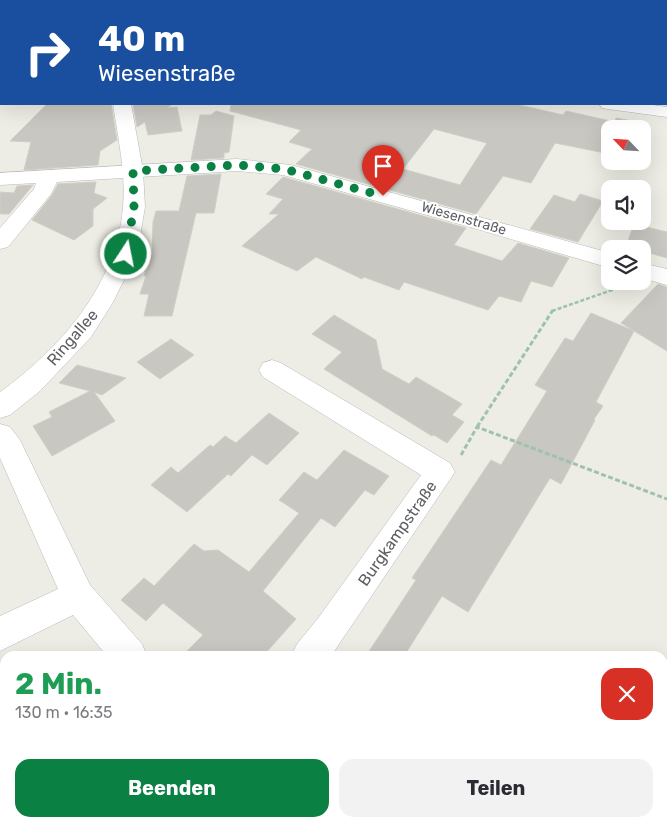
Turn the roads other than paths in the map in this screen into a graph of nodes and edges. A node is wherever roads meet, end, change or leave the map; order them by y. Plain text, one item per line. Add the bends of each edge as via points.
1 (122, 105) edge
2 (633, 105) edge
3 (667, 112) edge
4 (133, 171) junction
5 (48, 177) junction
6 (0, 179) edge
7 (0, 242) edge
8 (601, 257) edge
9 (651, 273) edge
10 (667, 277) edge
11 (272, 370) dead end
12 (0, 407) edge
13 (0, 435) edge
14 (78, 596) junction
15 (0, 634) edge
16 (126, 651) edge
17 (313, 651) edge

1 - 4 street, Ringallee
2 - 3 street
4 - 5 street, Wiesenstraße
4 - 8 street, Wiesenstraße via 237,165 284,169
4 - 12 street, Ringallee via 134,207 126,254 100,304 82,331 31,384
5 - 6 street, Wiesenstraße
5 - 7 street via 44,190
9 - 10 street
11 - 17 street, Burgkampstraße via 440,472
13 - 14 street via 10,448
14 - 15 street
14 - 16 street

